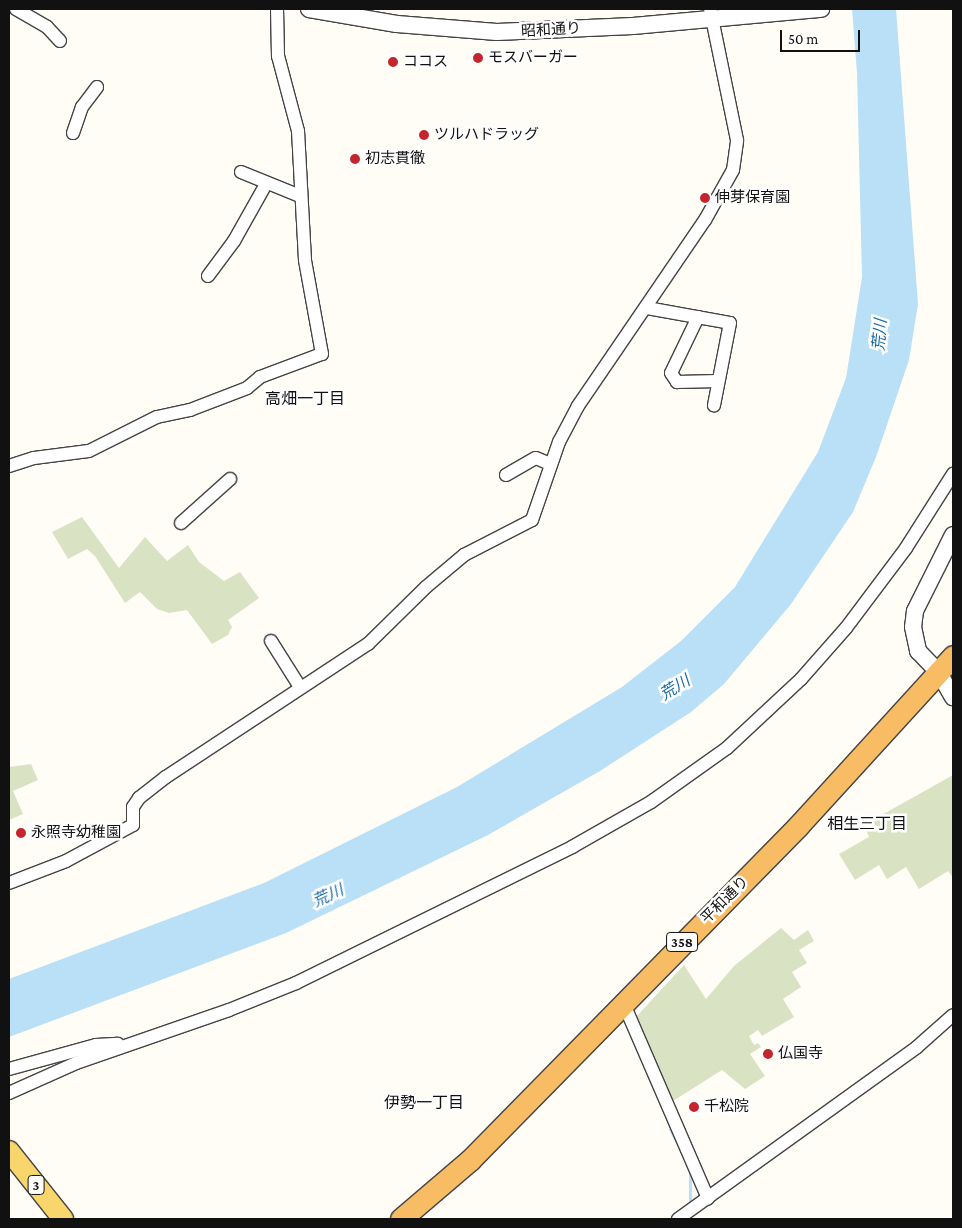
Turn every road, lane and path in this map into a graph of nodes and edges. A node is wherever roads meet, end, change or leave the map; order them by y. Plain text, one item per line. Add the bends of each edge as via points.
1 (16, 9) edge
2 (277, 9) edge
3 (309, 9) edge
4 (821, 9) edge
5 (795, 10) edge
6 (710, 14) edge
7 (60, 41) dead end
8 (97, 87) dead end
9 (72, 133) dead end
10 (241, 172) dead end
11 (266, 184) junction
12 (300, 196) junction
13 (208, 276) dead end
14 (647, 308) junction
15 (698, 317) junction
16 (718, 381) junction
17 (714, 405) dead end
18 (550, 464) junction
19 (9, 466) edge
20 (506, 474) dead end
21 (953, 474) edge
22 (230, 479) dead end
23 (181, 523) dead end
24 (953, 535) edge
25 (270, 641) dead end
26 (953, 656) edge
27 (939, 673) junction
28 (300, 687) junction
29 (953, 698) edge
30 (9, 883) edge
31 (623, 1002) junction
32 (953, 1016) edge
33 (131, 1044) junction
34 (9, 1069) edge
35 (9, 1094) edge
36 (9, 1151) edge
37 (708, 1198) junction
38 (63, 1219) edge
39 (401, 1219) edge
40 (678, 1219) edge

1 - 7 street via 47,27
2 - 12 street via 278,56 300,145
3 - 6 street, 昭和通り via 397,24 497,32 633,26
4 - 5 street, 昭和通り
5 - 6 street, 昭和通り
6 - 14 street via 737,140 732,170
8 - 9 street via 82,107
10 - 11 street
11 - 12 street
11 - 13 street via 234,241
12 - 19 street via 304,260 322,354 260,377 247,388 190,410 157,417 89,451 34,458
14 - 15 street
14 - 18 street via 578,406
15 - 16 street via 730,323
15 - 16 street via 671,373 676,382
16 - 17 street
18 - 20 street via 536,458
18 - 28 street via 532,520 464,555 368,644
21 - 33 street via 906,548 846,628 802,679 726,748 651,802 572,847 296,983
22 - 23 street
24 - 27 street via 916,611 913,627 918,651
25 - 28 street
26 - 27 highway, 平和通り / 358
27 - 29 street
27 - 31 highway, 平和通り / 358 via 798,826
28 - 30 street via 139,798 134,807 133,825 66,861
31 - 37 street
31 - 39 highway, 平和通り / 358 via 470,1160
32 - 37 street via 917,1047
33 - 34 street via 96,1045
33 - 35 street via 76,1063
36 - 38 main road, 3
37 - 40 street

